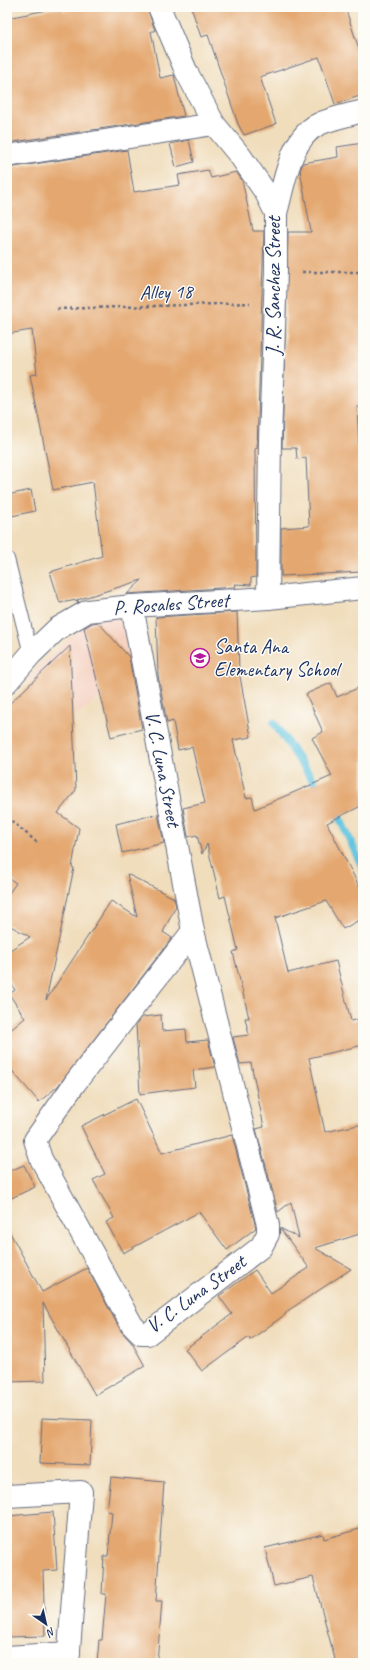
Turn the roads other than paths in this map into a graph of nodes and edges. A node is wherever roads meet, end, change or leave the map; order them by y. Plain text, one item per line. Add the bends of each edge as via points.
1 (159, 7) edge
2 (363, 111) edge
3 (214, 124) junction
4 (7, 156) edge
5 (276, 213) junction
6 (7, 559) edge
7 (363, 588) edge
8 (268, 598) junction
9 (132, 606) junction
10 (31, 654) junction
11 (7, 682) edge
12 (193, 931) junction
13 (7, 1496) edge
14 (7, 1657) edge
15 (68, 1658) edge

1 - 3 street, J. R. Sanchez Street via 186,71
2 - 5 street via 318,124 300,138
3 - 4 street
3 - 5 street, J. R. Sanchez Street via 241,157 266,193
5 - 8 street, J. R. Sanchez Street
6 - 10 lane
7 - 8 street, P. Rosales Street
8 - 9 street, P. Rosales Street
9 - 10 street, P. Rosales Street via 88,611 57,629
9 - 12 street, V. C. Luna Street
10 - 11 street, P. Rosales Street
12 - 12 street, V. C. Luna Street via 75,1083 36,1140 45,1166 132,1325 141,1334 148,1334 261,1247 268,1234 268,1225
13 - 15 street via 81,1492
14 - 15 street

